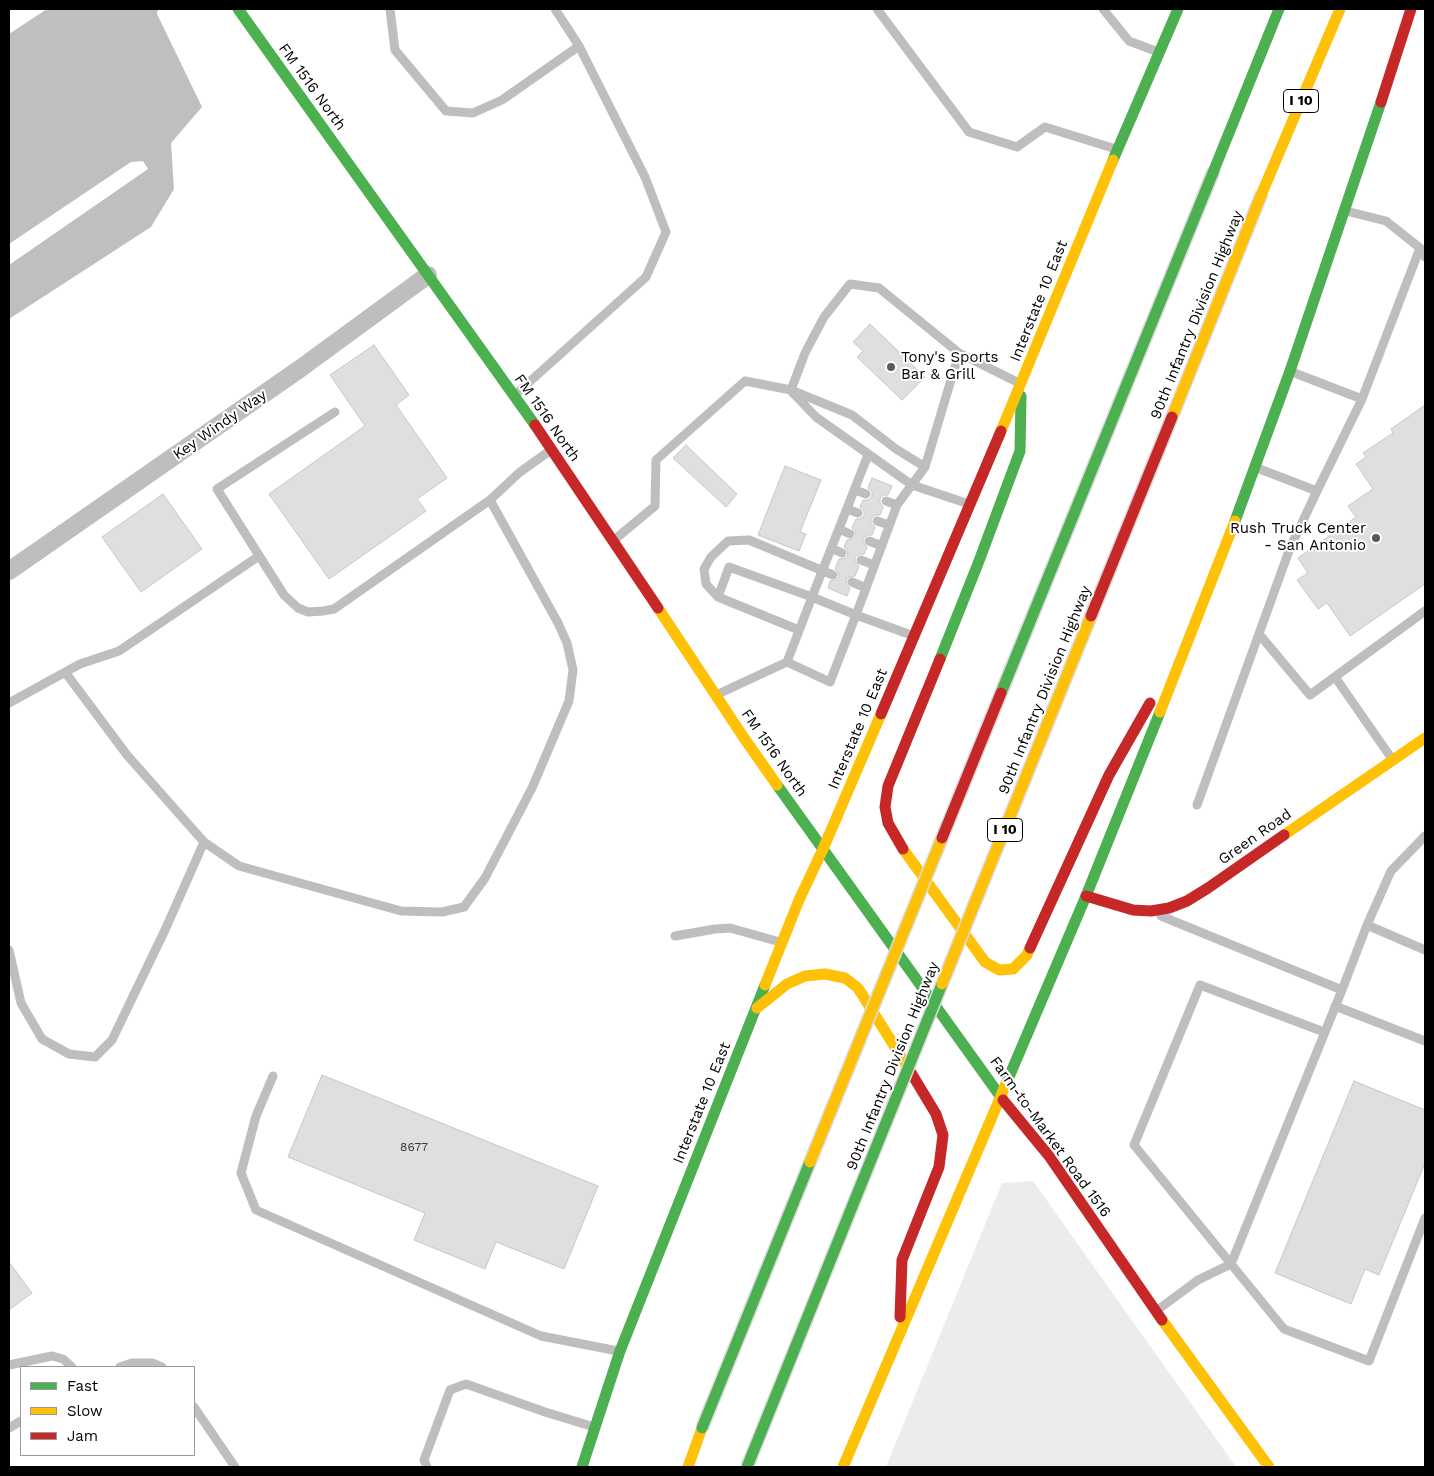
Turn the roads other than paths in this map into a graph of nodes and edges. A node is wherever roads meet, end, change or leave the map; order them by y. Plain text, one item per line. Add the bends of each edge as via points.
1 (238, 9) edge
2 (390, 9) edge
3 (555, 9) edge
4 (877, 9) edge
5 (1103, 9) edge
6 (1178, 9) edge
7 (1340, 9) edge
8 (1412, 9) edge
9 (1278, 11) edge
10 (579, 46) junction
11 (1158, 52) junction
12 (1117, 150) junction
13 (1345, 211) junction
14 (1420, 248) junction
15 (1425, 257) edge
16 (428, 275) junction
17 (959, 353) junction
18 (1290, 371) junction
19 (1021, 384) junction
20 (791, 390) junction
21 (514, 396) junction
22 (1362, 399) junction
23 (335, 412) dead end
24 (552, 450) junction
25 (868, 455) junction
26 (925, 467) junction
27 (1255, 467) junction
28 (912, 485) junction
29 (854, 490) junction
30 (1317, 491) junction
31 (866, 494) dead end
32 (490, 500) junction
33 (886, 501) dead end
34 (970, 504) junction
35 (897, 505) junction
36 (847, 509) junction
37 (858, 513) dead end
38 (878, 521) dead end
39 (889, 525) junction
40 (839, 529) junction
41 (850, 534) dead end
42 (869, 541) dead end
43 (612, 542) junction
44 (882, 546) junction
45 (831, 548) junction
46 (842, 553) dead end
47 (259, 556) junction
48 (862, 560) dead end
49 (874, 565) junction
50 (823, 570) junction
51 (9, 571) edge
52 (833, 575) dead end
53 (852, 582) dead end
54 (866, 588) junction
55 (718, 597) junction
56 (812, 597) junction
57 (1425, 611) edge
58 (856, 615) junction
59 (1197, 619) junction
60 (799, 630) junction
61 (1259, 634) junction
62 (915, 636) junction
63 (786, 662) junction
64 (65, 672) junction
65 (1335, 677) junction
66 (716, 695) junction
67 (9, 703) edge
68 (1425, 738) edge
69 (1393, 760) junction
70 (1197, 805) dead end
71 (1425, 836) edge
72 (204, 842) junction
73 (1421, 845) edge
74 (823, 849) junction
75 (1086, 896) junction
76 (1151, 912) junction
77 (1366, 925) junction
78 (675, 936) dead end
79 (782, 943) junction
80 (9, 950) edge
81 (1425, 950) edge
82 (1342, 990) junction
83 (1335, 1006) junction
84 (755, 1010) junction
85 (1324, 1032) junction
86 (1425, 1040) edge
87 (273, 1076) dead end
88 (1000, 1096) junction
89 (1425, 1218) edge
90 (1231, 1264) junction
91 (1156, 1312) junction
92 (900, 1332) junction
93 (620, 1351) junction
94 (9, 1365) edge
95 (71, 1366) edge
96 (122, 1366) edge
97 (160, 1366) edge
98 (195, 1408) edge
99 (20, 1422) edge
100 (596, 1427) junction
101 (9, 1428) edge
102 (236, 1467) edge
103 (427, 1467) edge
104 (582, 1467) edge
105 (688, 1467) edge
106 (747, 1467) edge
107 (843, 1467) edge
108 (1269, 1467) edge

1 - 16 main road, FM 1516 North
2 - 10 lane via 395,50 446,111 473,113 502,100
3 - 10 lane
4 - 12 lane via 969,132 1017,147 1045,126
5 - 11 lane via 1129,41
6 - 11 main road, Interstate 10 East
7 - 106 main road, 90th Infantry Division Highway / I 10, bridge via 1262,193
8 - 13 main road
9 - 105 main road, bridge
10 - 21 lane via 645,177 666,232 646,277
11 - 12 main road, Interstate 10 East
12 - 19 main road, Interstate 10 East
13 - 14 lane via 1386,221
13 - 18 main road
14 - 15 lane
14 - 22 lane
16 - 21 main road, FM 1516 North
16 - 51 street, Key Windy Way via 302,368
17 - 19 lane
17 - 20 lane via 879,288 850,284 824,317 804,353
17 - 26 lane
18 - 22 lane
18 - 27 main road
19 - 34 main road, Interstate 10 East
19 - 59 main road via 1020,451 888,786 885,807 888,823 898,842 985,962 999,970 1013,969 1027,955 1109,775
20 - 25 lane via 816,417
20 - 26 lane via 852,416
20 - 43 lane via 745,381 656,460 655,506
21 - 24 main road, FM 1516 North
22 - 30 lane
23 - 47 lane via 217,489
24 - 32 lane via 520,472
24 - 43 main road, FM 1516 North
25 - 28 lane
25 - 29 lane
26 - 28 lane
27 - 30 lane
27 - 59 main road
28 - 34 lane
28 - 35 lane
29 - 31 lane
29 - 36 lane
30 - 61 lane via 1290,548
32 - 47 lane via 334,609 323,612 298,608 284,595
32 - 72 lane via 558,623 573,670 569,701 532,788 485,878 464,906 442,912 401,911 239,866
33 - 35 lane
34 - 62 main road, Interstate 10 East
35 - 39 lane
36 - 37 lane
36 - 40 lane
38 - 39 lane
39 - 44 lane
40 - 41 lane
40 - 45 lane
42 - 44 lane
43 - 66 main road, FM 1516 North
44 - 49 lane
45 - 46 lane
45 - 50 lane
47 - 64 lane via 119,651
48 - 49 lane
49 - 54 lane
50 - 52 lane
50 - 55 lane via 749,540 728,540 711,556 704,569 706,584
50 - 56 lane
53 - 54 lane
54 - 58 lane
55 - 56 lane via 729,567
55 - 60 lane
56 - 58 lane
56 - 60 lane
57 - 65 lane
58 - 62 lane
58 - 63 lane via 830,682
59 - 75 main road
60 - 63 lane
61 - 65 lane via 1310,695
61 - 70 lane
62 - 74 main road, Interstate 10 East
63 - 66 lane
64 - 67 lane
64 - 72 lane via 127,755
65 - 69 lane
66 - 74 main road, FM 1516 North
68 - 69 main road, Green Road
69 - 76 main road, Green Road via 1208,888 1187,901
71 - 73 lane
72 - 80 lane via 112,1040 95,1057 68,1054 42,1039 21,1003
73 - 77 lane via 1391,872
74 - 79 main road, Interstate 10 East
74 - 88 main road, Farm-to-Market Road 1516
75 - 76 main road, Green Road
75 - 88 main road
76 - 82 lane
77 - 81 lane
77 - 82 lane
78 - 79 lane via 730,928
79 - 84 main road, Interstate 10 East
82 - 83 lane
83 - 85 lane
83 - 86 lane
84 - 92 main road via 787,984 805,976 825,974 845,978 858,988 936,1114 943,1135 939,1167 902,1260
84 - 93 main road, Interstate 10 East
85 - 90 lane
85 - 90 lane via 1200,985 1134,1146
87 - 93 lane via 256,1116 240,1172 256,1210 541,1336
88 - 91 main road, Farm-to-Market Road 1516 via 1049,1156
88 - 92 main road
89 - 90 lane via 1369,1361 1284,1329
90 - 91 lane via 1198,1280
91 - 108 main road, Farm-to-Market Road 1516
92 - 107 main road
93 - 100 main road, Interstate 10 East
94 - 95 lane via 52,1356
96 - 97 lane via 132,1362
98 - 102 lane
99 - 101 lane
100 - 103 lane via 466,1384 450,1390 424,1460
100 - 104 main road, Interstate 10 East

